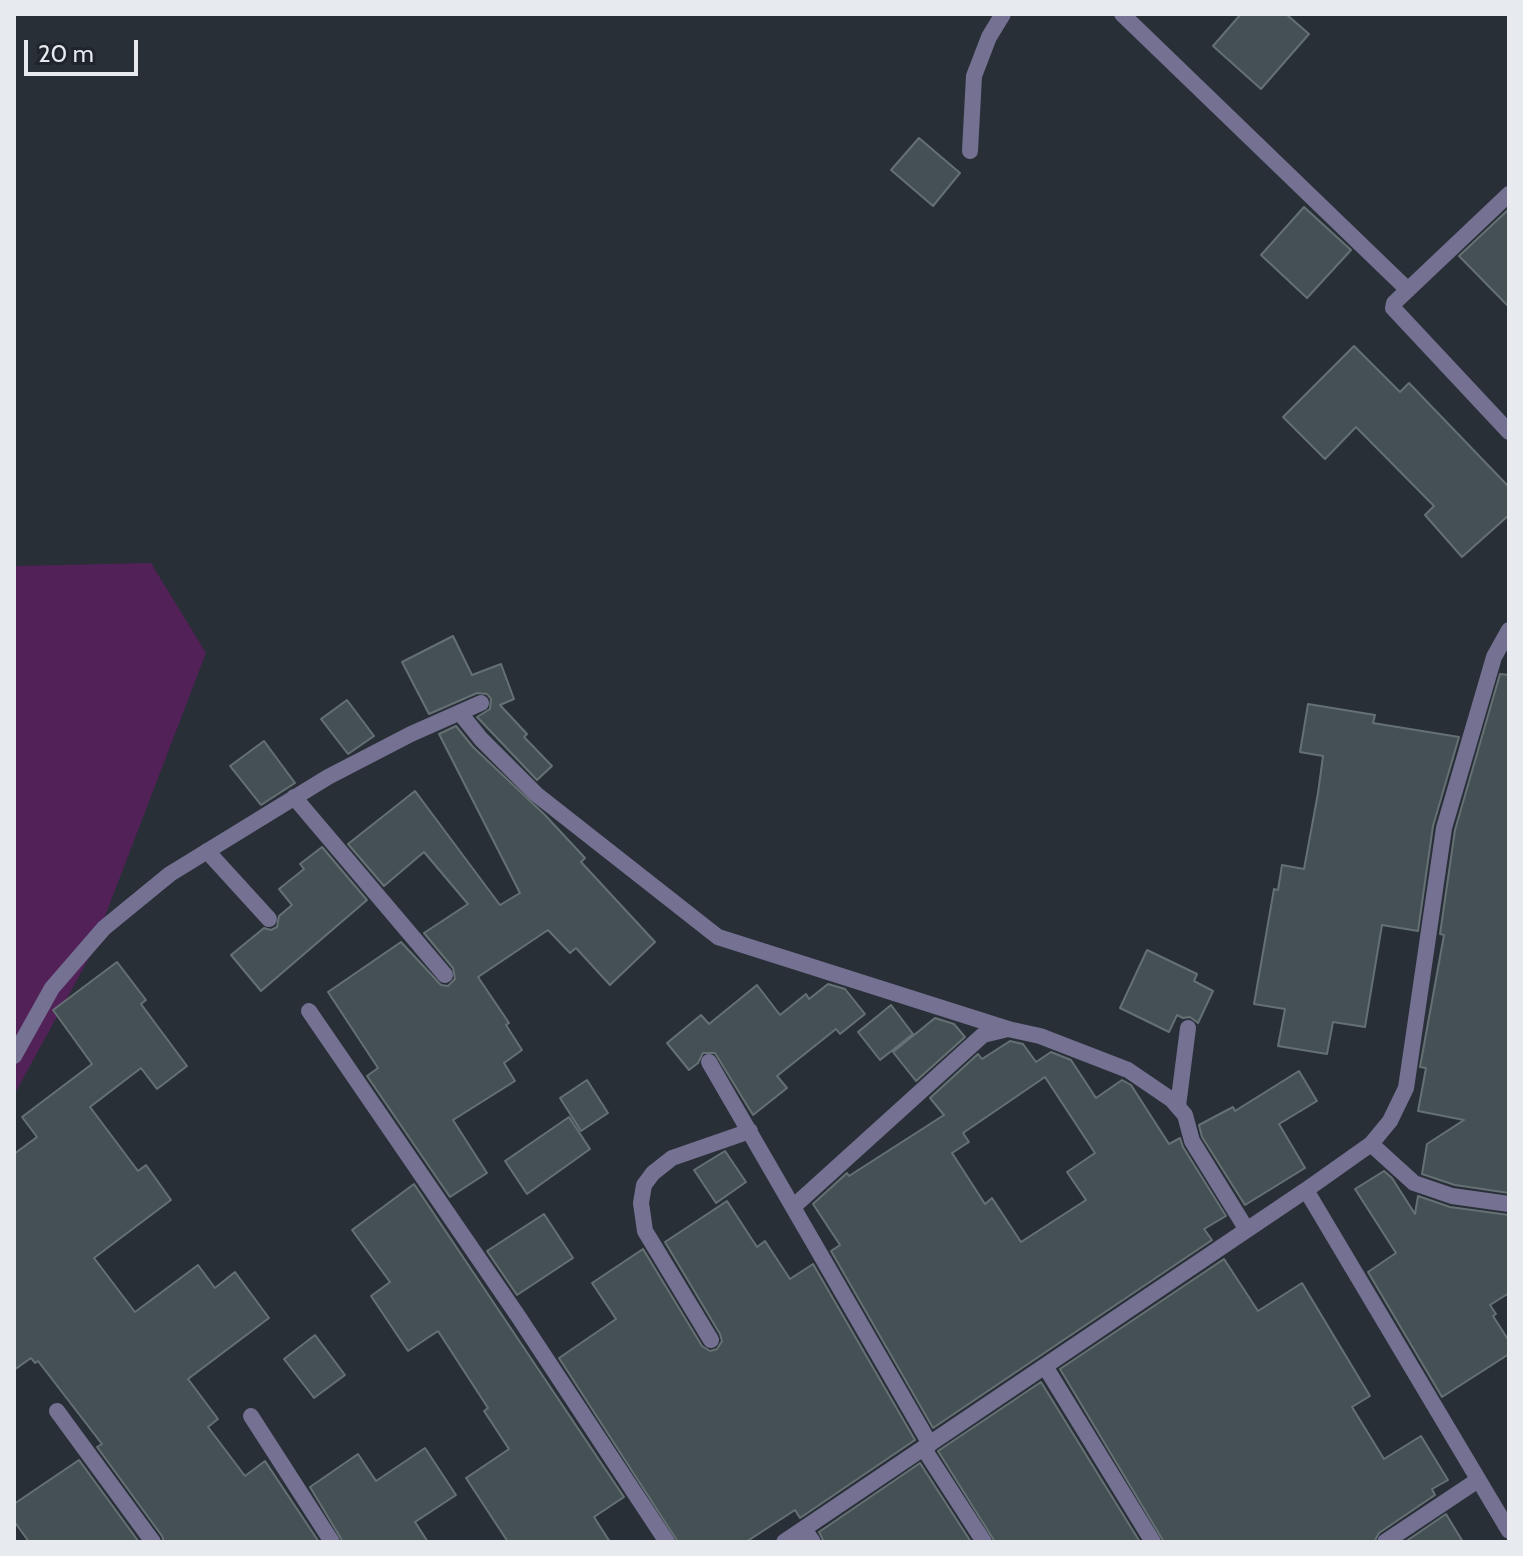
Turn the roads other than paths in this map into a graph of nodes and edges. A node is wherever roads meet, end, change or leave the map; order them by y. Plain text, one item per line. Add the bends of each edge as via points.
1 (1003, 14) edge
2 (1122, 14) edge
3 (970, 151) dead end
4 (1509, 194) edge
5 (1408, 290) junction
6 (1509, 432) edge
7 (1509, 630) edge
8 (481, 703) dead end
9 (460, 713) junction
10 (294, 797) junction
11 (207, 851) junction
12 (269, 919) dead end
13 (445, 975) dead end
14 (309, 1011) dead end
15 (1188, 1028) dead end
16 (1008, 1029) junction
17 (14, 1056) edge
18 (709, 1062) dead end
19 (1178, 1106) junction
20 (750, 1131) junction
21 (1371, 1144) junction
22 (1306, 1190) junction
23 (1509, 1204) edge
24 (793, 1207) junction
25 (1247, 1230) junction
26 (711, 1340) dead end
27 (1046, 1368) junction
28 (57, 1411) dead end
29 (251, 1416) dead end
30 (927, 1446) junction
31 (1478, 1480) junction
32 (1502, 1504) edge
33 (1509, 1531) edge
34 (809, 1535) edge
35 (153, 1542) edge
36 (332, 1542) edge
37 (667, 1542) edge
38 (784, 1542) edge
39 (984, 1542) edge
40 (1153, 1542) edge
41 (1385, 1542) edge

1 - 3 street via 974,76
2 - 5 street
4 - 5 street
5 - 6 street via 1394,303 1396,313
7 - 21 street via 1494,657 1444,828 1406,1088
8 - 9 street
9 - 10 street
9 - 16 street via 536,794 718,937
10 - 11 street
10 - 13 street
11 - 12 street
11 - 17 street via 104,928 52,988
14 - 37 street
15 - 19 street
16 - 19 street via 1128,1070
16 - 24 street via 983,1035
18 - 20 street
19 - 25 street via 1192,1141
20 - 24 street
20 - 26 street via 672,1158 644,1185 645,1231
21 - 22 street
21 - 23 street via 1414,1183 1452,1196
22 - 25 street
22 - 31 street
24 - 30 street
25 - 27 street
27 - 30 street
27 - 40 street
28 - 35 street
29 - 36 street
30 - 34 street
30 - 39 street
31 - 32 street
31 - 41 street
32 - 33 street
34 - 38 street

